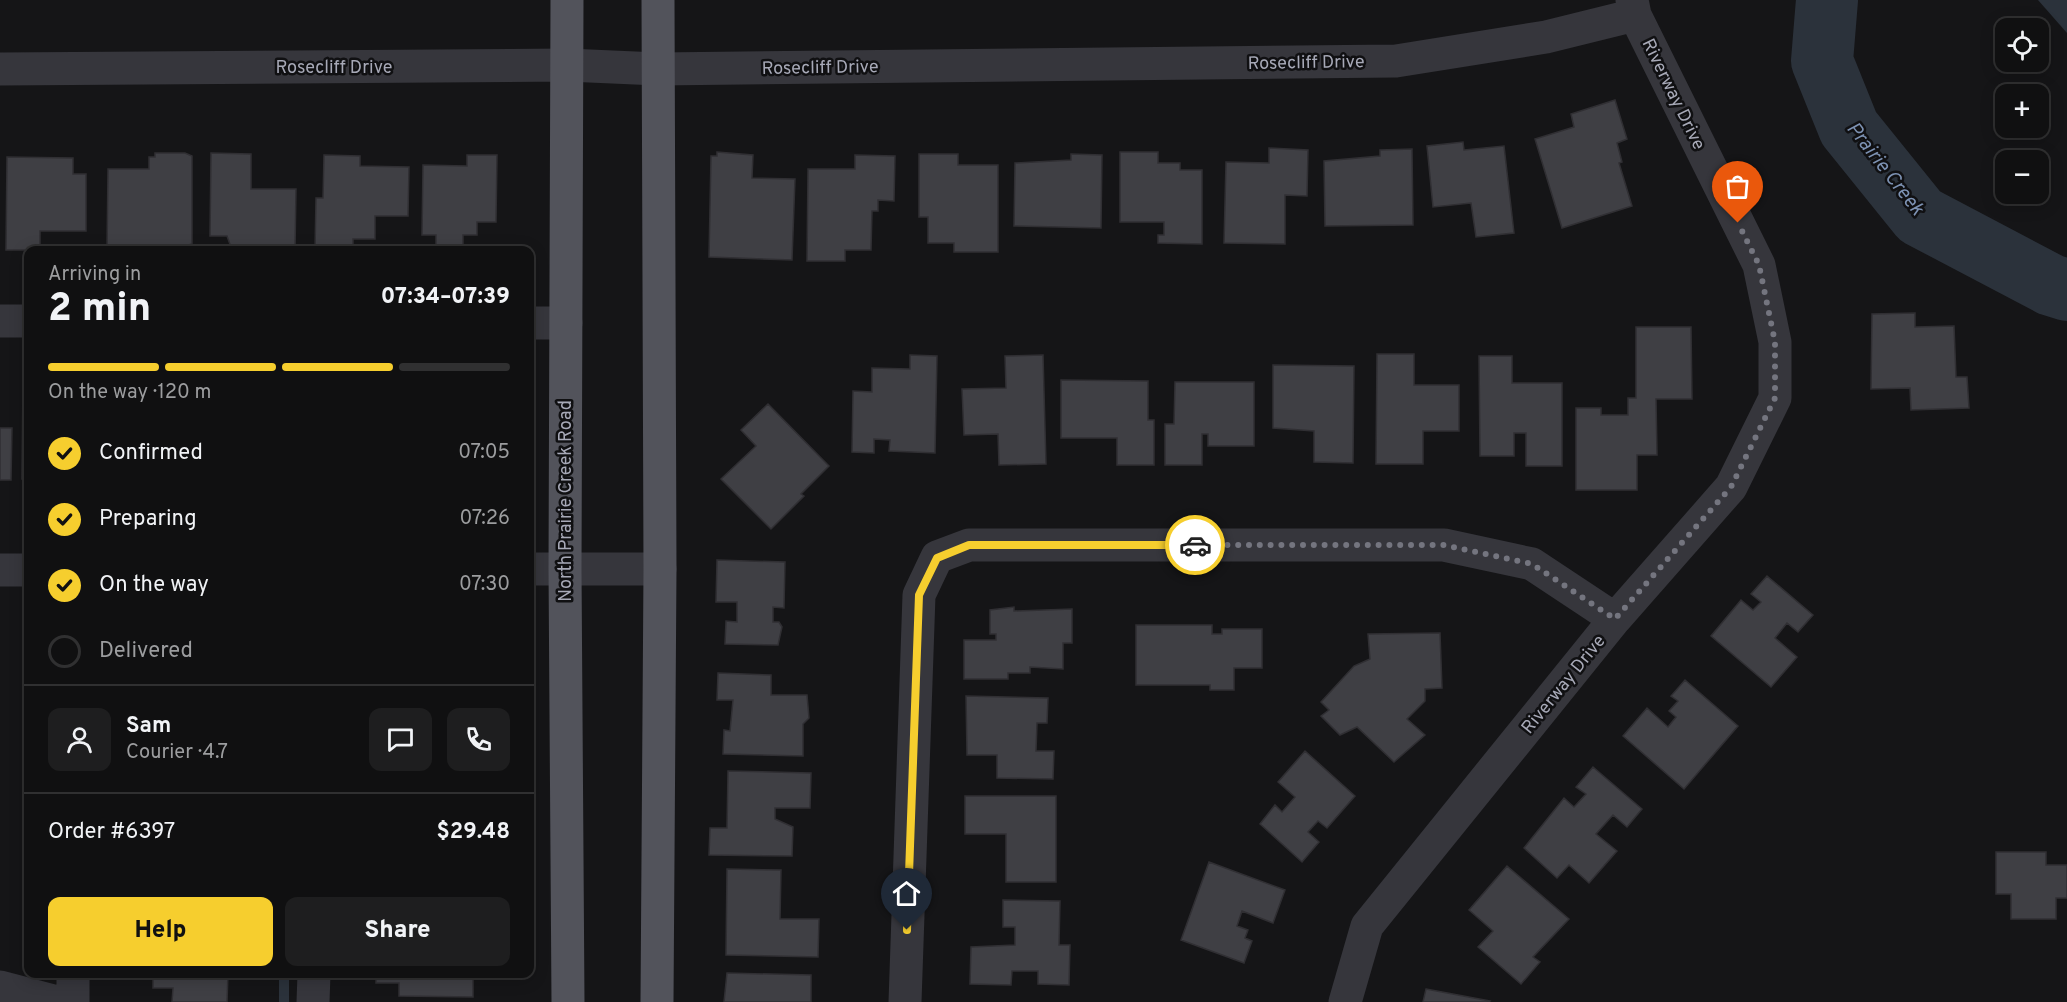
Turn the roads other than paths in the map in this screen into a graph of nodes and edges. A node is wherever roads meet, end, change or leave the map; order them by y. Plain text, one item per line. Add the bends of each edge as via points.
1 (567, 0) edge
2 (658, 0) edge
3 (1634, 7) edge
4 (567, 65) junction
5 (0, 69) edge
6 (658, 69) junction
7 (0, 321) edge
8 (24, 321) edge
9 (534, 323) edge
10 (566, 323) junction
11 (534, 569) edge
12 (565, 569) junction
13 (660, 569) junction
14 (0, 570) edge
15 (24, 570) edge
16 (1615, 619) junction
17 (73, 978) edge
18 (314, 978) edge
19 (0, 987) edge
20 (57, 1002) edge
21 (73, 1002) edge
22 (313, 1002) edge
23 (568, 1002) edge
24 (657, 1002) edge
25 (905, 1002) edge
26 (1344, 1002) edge

1 - 4 main road, North Prairie Creek Road
2 - 6 main road
3 - 6 street, Rosecliff Drive via 1546,37 1396,61
3 - 16 street, Riverway Drive via 1759,265 1775,342 1775,398 1731,487
4 - 5 street, Rosecliff Drive
4 - 6 street, Rosecliff Drive
4 - 10 main road, North Prairie Creek Road
6 - 13 main road
7 - 8 street
9 - 10 street
10 - 12 main road, North Prairie Creek Road
11 - 12 street
12 - 13 street
12 - 23 main road, North Prairie Creek Road
13 - 24 main road
14 - 15 street
16 - 25 street via 1532,564 1444,545 969,545 937,558 919,595
16 - 26 street, Riverway Drive via 1367,926
17 - 21 street
18 - 22 street
19 - 20 street

